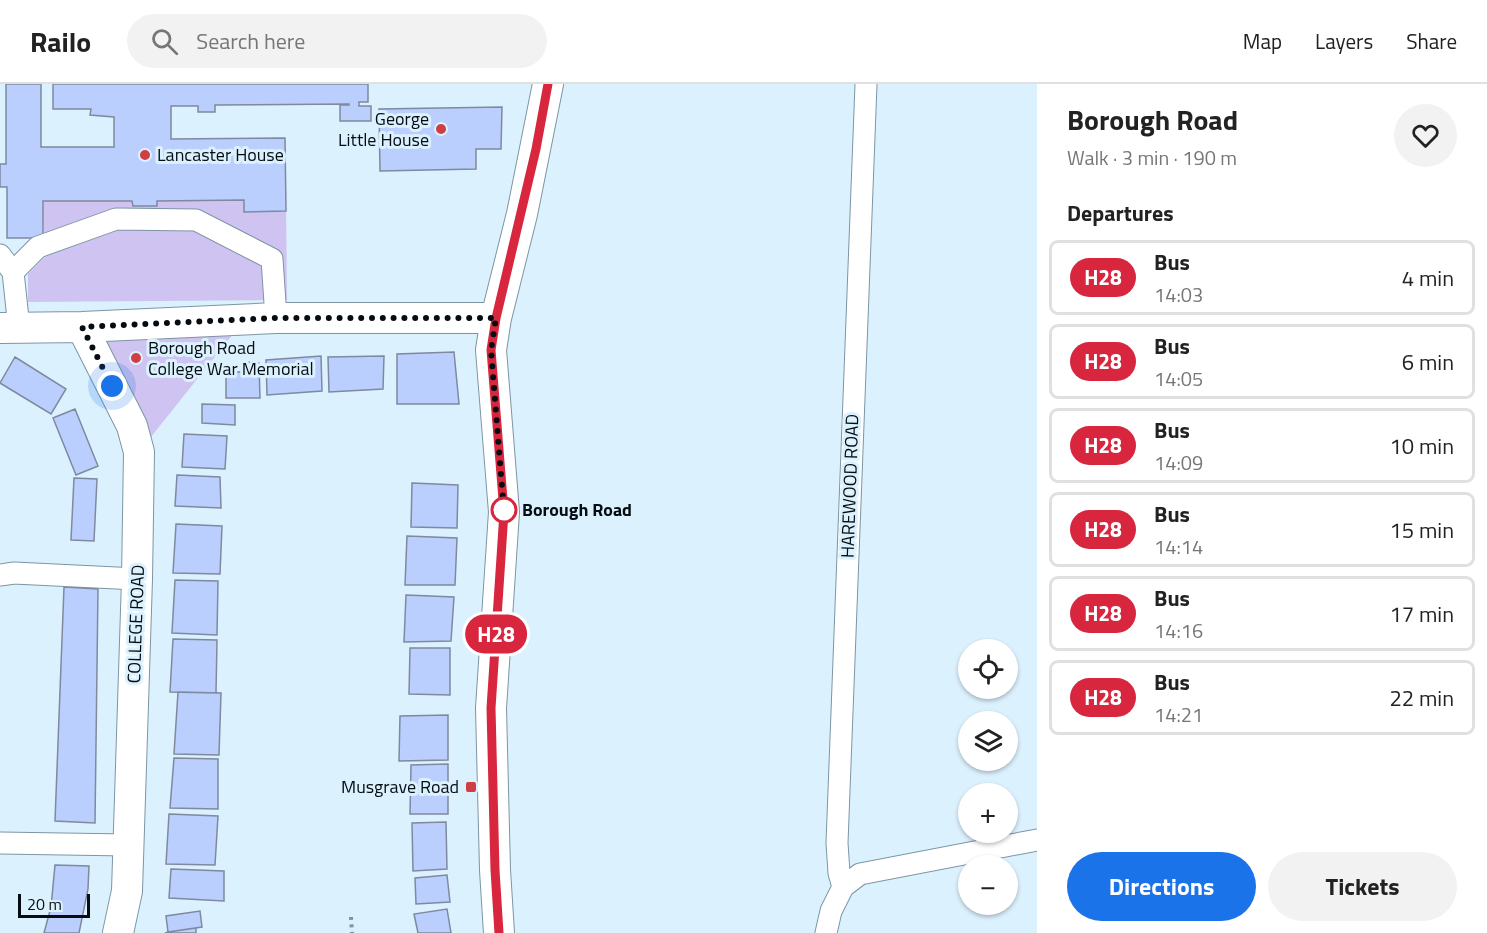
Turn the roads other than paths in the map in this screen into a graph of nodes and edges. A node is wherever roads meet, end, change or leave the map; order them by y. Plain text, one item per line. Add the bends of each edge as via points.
1 (548, 84) edge
2 (866, 84) edge
3 (7, 263) edge
4 (276, 318) junction
5 (496, 318) junction
6 (82, 327) junction
7 (10, 328) edge
8 (0, 575) edge
9 (137, 579) junction
10 (1037, 840) edge
11 (0, 843) edge
12 (127, 845) junction
13 (843, 887) junction
14 (118, 933) edge
15 (500, 933) edge
16 (826, 933) edge

1 - 5 street
2 - 13 street, HAREWOOD ROAD via 837,843
3 - 4 street via 38,247 116,219 196,220 272,259
3 - 7 street
4 - 5 street
4 - 6 street
5 - 15 street via 491,350 504,512 491,708
6 - 7 street
6 - 9 street, COLLEGE ROAD via 132,426 139,452
8 - 9 street
9 - 12 street, COLLEGE ROAD
10 - 13 street via 860,874
11 - 12 street
12 - 14 street, COLLEGE ROAD via 127,891
13 - 16 street

